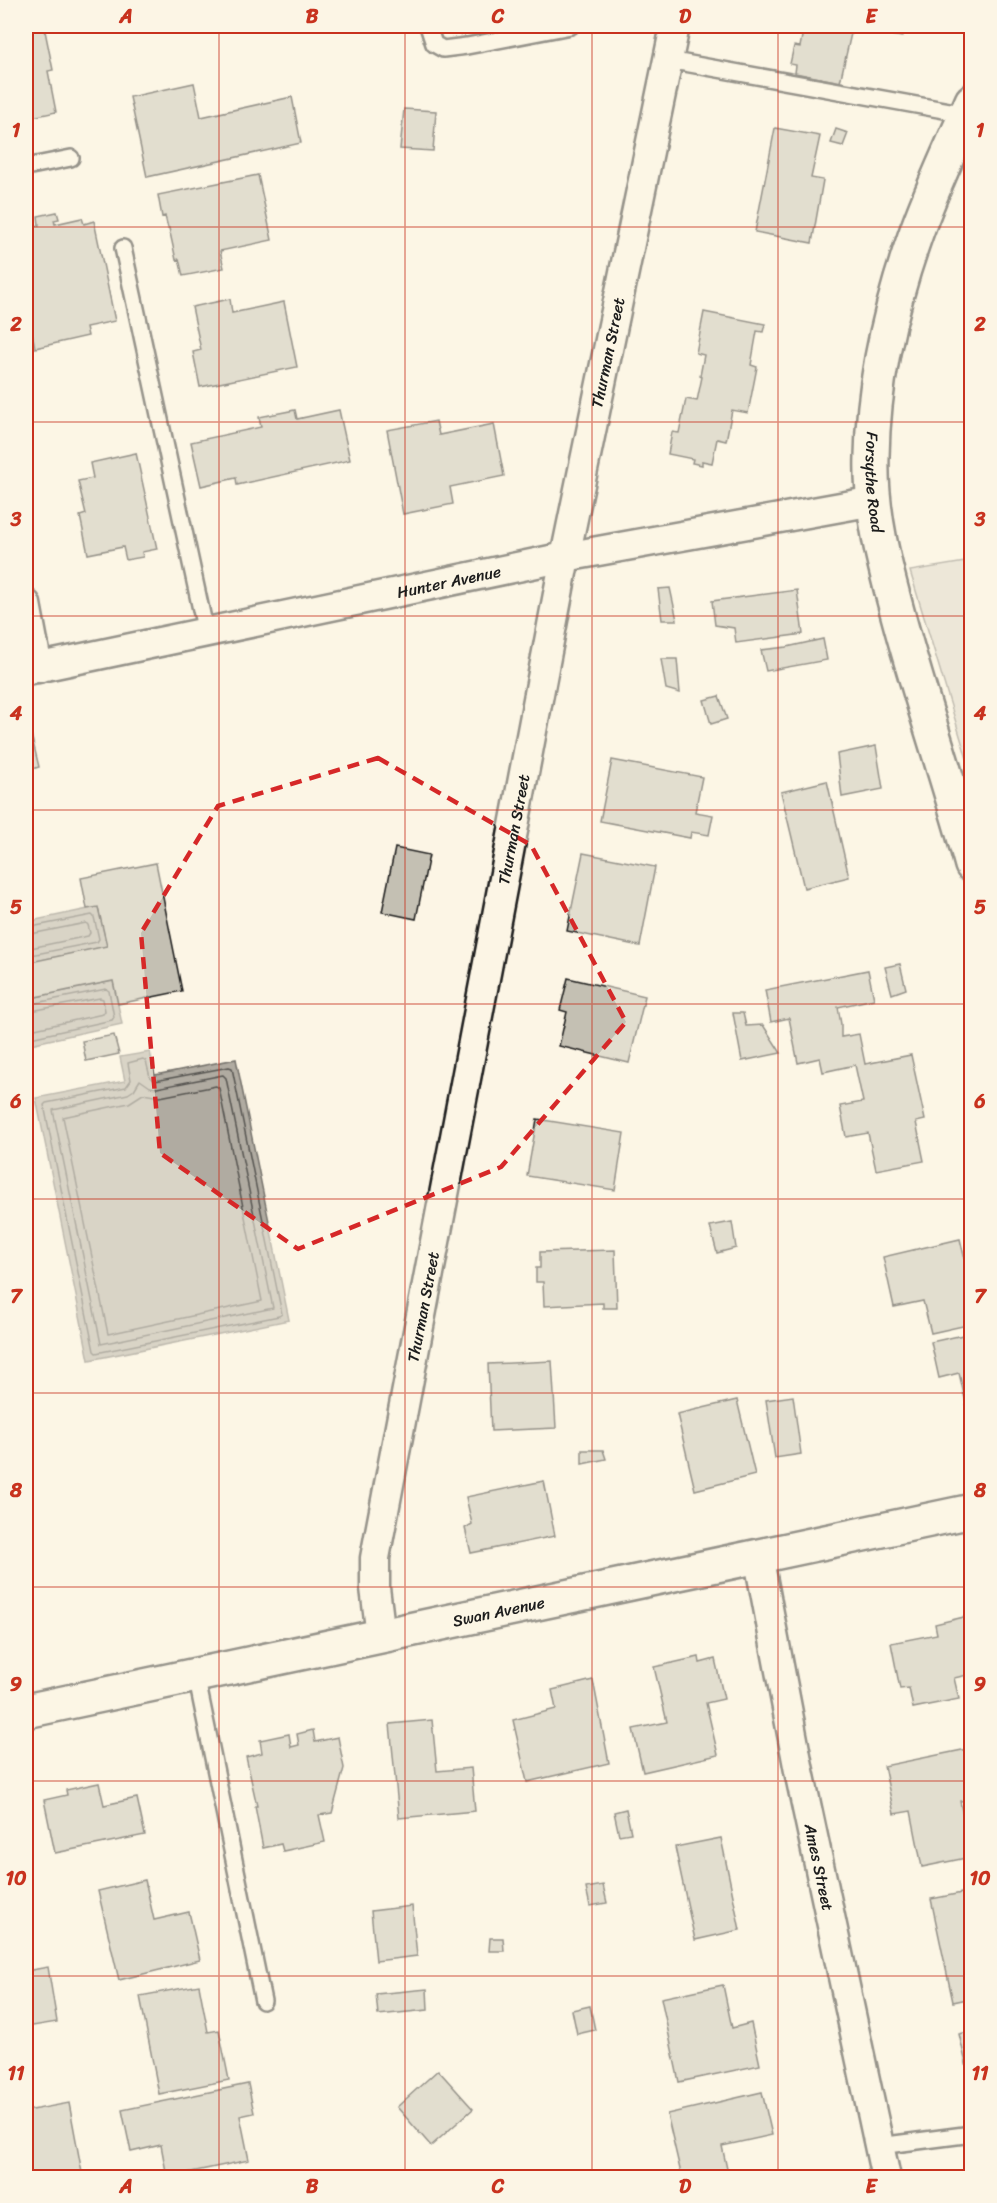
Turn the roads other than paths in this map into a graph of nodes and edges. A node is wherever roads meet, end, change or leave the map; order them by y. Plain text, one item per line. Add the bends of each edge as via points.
1 (428, 26) edge
2 (571, 26) edge
3 (675, 26) edge
4 (668, 60) junction
5 (969, 107) edge
6 (71, 158) dead end
7 (26, 167) edge
8 (123, 248) dead end
9 (874, 501) junction
10 (565, 557) junction
11 (26, 604) edge
12 (206, 633) junction
13 (32, 669) edge
14 (972, 865) edge
15 (972, 1511) edge
16 (759, 1555) junction
17 (381, 1636) junction
18 (196, 1675) junction
19 (26, 1711) edge
20 (263, 2001) dead end
21 (972, 2134) edge
22 (879, 2146) junction
23 (886, 2178) edge

1 - 2 lane via 434,44 443,48
3 - 4 street, Thurman Street
4 - 5 lane
4 - 10 street, Thurman Street
5 - 9 street, Forsythe Road via 914,239 896,297 875,411
6 - 7 lane
8 - 12 lane
9 - 10 street, Hunter Avenue
9 - 14 street, Forsythe Road via 891,590
10 - 12 street, Hunter Avenue
10 - 17 street, Thurman Street via 375,1558
11 - 13 street
12 - 13 street, Hunter Avenue
15 - 16 street, Swan Avenue
16 - 17 street, Swan Avenue
16 - 22 street, Ames Street via 799,1771
17 - 18 street, Swan Avenue
18 - 19 street, Swan Avenue
18 - 20 lane
21 - 22 lane
22 - 23 street, Ames Street

